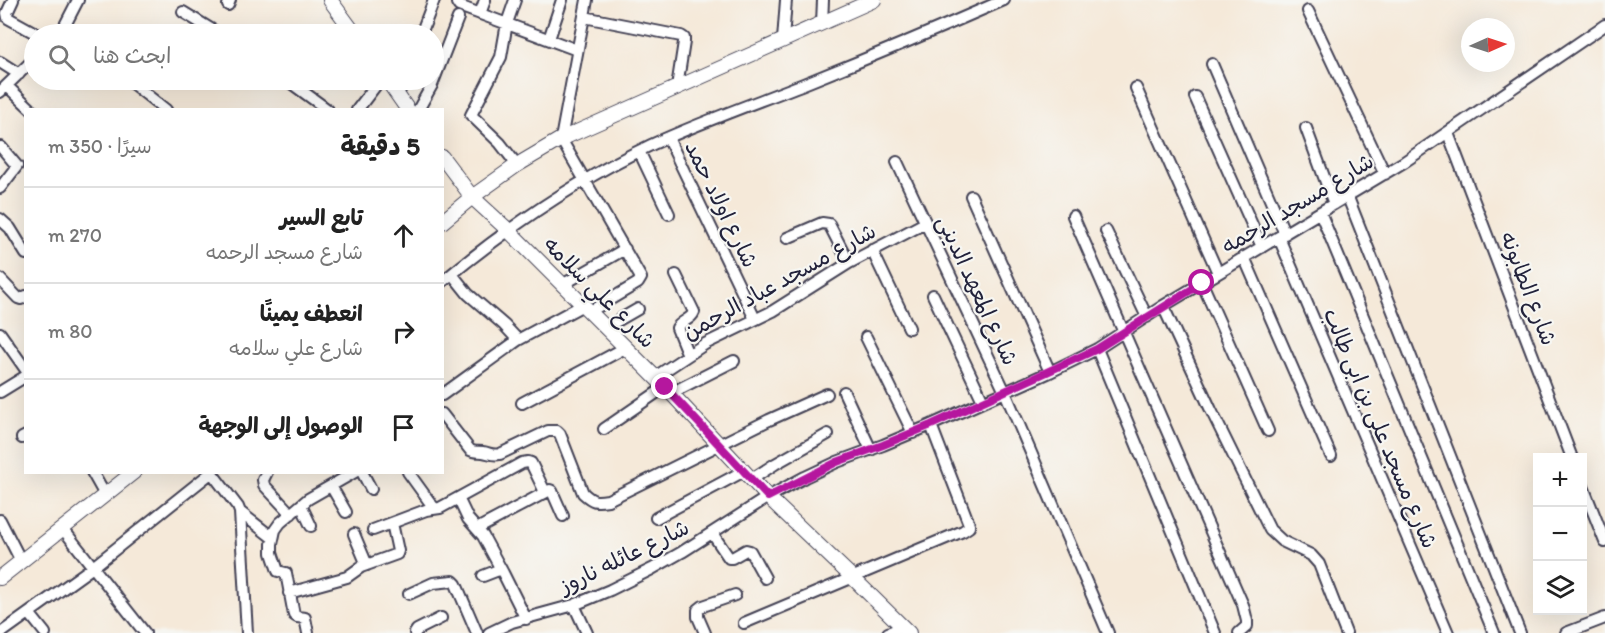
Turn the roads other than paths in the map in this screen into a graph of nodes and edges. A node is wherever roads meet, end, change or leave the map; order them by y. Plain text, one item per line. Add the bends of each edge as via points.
1 (13, 0) edge
2 (78, 0) edge
3 (330, 0) edge
4 (434, 0) edge
5 (458, 0) edge
6 (485, 0) edge
7 (514, 0) edge
8 (562, 0) edge
9 (587, 0) edge
10 (786, 0) edge
11 (823, 0) edge
12 (874, 0) edge
13 (1004, 0) edge
14 (858, 4) edge
15 (1308, 11) dead end
16 (183, 12) dead end
17 (480, 14) junction
18 (584, 17) junction
19 (458, 18) dead end
20 (507, 23) junction
21 (822, 23) junction
22 (67, 24) edge
23 (203, 24) edge
24 (348, 24) edge
25 (425, 24) edge
26 (1605, 25) edge
27 (24, 27) edge
28 (549, 39) junction
29 (783, 40) junction
30 (577, 50) junction
31 (444, 54) edge
32 (0, 62) edge
33 (1212, 64) dead end
34 (24, 69) edge
35 (19, 74) junction
36 (677, 87) junction
37 (1136, 88) dead end
38 (4, 89) edge
39 (141, 90) edge
40 (301, 90) edge
41 (372, 90) edge
42 (395, 90) edge
43 (400, 90) edge
44 (429, 90) edge
45 (398, 94) junction
46 (1195, 97) dead end
47 (29, 108) edge
48 (163, 108) edge
49 (325, 108) edge
50 (359, 108) edge
51 (407, 108) edge
52 (419, 108) edge
53 (1306, 129) dead end
54 (1449, 133) junction
55 (668, 138) junction
56 (561, 139) junction
57 (1, 147) edge
58 (639, 151) junction
59 (444, 160) edge
60 (897, 162) dead end
61 (517, 165) junction
62 (1385, 174) junction
63 (585, 181) junction
64 (0, 188) edge
65 (1347, 195) junction
66 (971, 196) dead end
67 (472, 198) junction
68 (1334, 204) junction
69 (1320, 212) junction
70 (669, 214) dead end
71 (1073, 216) dead end
72 (0, 219) edge
73 (444, 220) edge
74 (925, 223) junction
75 (508, 230) junction
76 (1106, 231) dead end
77 (1282, 236) junction
78 (787, 238) dead end
79 (1262, 247) junction
80 (625, 249) junction
81 (872, 250) junction
82 (24, 251) edge
83 (1244, 257) junction
84 (849, 263) junction
85 (1218, 273) junction
86 (452, 274) junction
87 (676, 275) dead end
88 (0, 279) edge
89 (444, 280) edge
90 (1202, 283) junction
91 (562, 285) junction
92 (933, 295) dead end
93 (24, 297) edge
94 (1163, 306) junction
95 (586, 308) junction
96 (638, 309) dead end
97 (1147, 318) junction
98 (755, 319) junction
99 (605, 328) junction
100 (909, 328) dead end
101 (1125, 332) junction
102 (0, 333) edge
103 (866, 337) dead end
104 (518, 340) junction
105 (626, 348) junction
106 (1097, 349) junction
107 (688, 355) junction
108 (734, 361) dead end
109 (24, 367) edge
110 (1050, 372) junction
111 (24, 376) edge
112 (664, 386) junction
113 (0, 392) edge
114 (844, 392) dead end
115 (1005, 392) junction
116 (444, 394) edge
117 (827, 394) dead end
118 (983, 401) junction
119 (522, 403) dead end
120 (444, 417) edge
121 (931, 425) junction
122 (604, 429) dead end
123 (1268, 430) dead end
124 (913, 433) junction
125 (828, 434) dead end
126 (719, 444) junction
127 (871, 450) junction
128 (1570, 453) edge
129 (1330, 456) dead end
130 (93, 474) edge
131 (131, 474) edge
132 (211, 474) edge
133 (213, 474) edge
134 (266, 474) edge
135 (352, 474) edge
136 (363, 474) edge
137 (409, 474) edge
138 (748, 475) junction
139 (331, 486) junction
140 (371, 489) dead end
141 (545, 492) junction
142 (105, 495) junction
143 (768, 497) junction
144 (1587, 497) edge
145 (458, 498) junction
146 (302, 505) junction
147 (434, 508) junction
148 (240, 512) junction
149 (346, 512) dead end
150 (291, 514) junction
151 (563, 516) dead end
152 (656, 518) dead end
153 (0, 520) edge
154 (392, 523) junction
155 (311, 526) dead end
156 (63, 529) junction
157 (477, 529) junction
158 (373, 530) dead end
159 (712, 533) junction
160 (354, 534) dead end
161 (273, 538) junction
162 (1605, 543) edge
163 (21, 561) junction
164 (367, 565) junction
165 (93, 567) junction
166 (501, 569) junction
167 (483, 576) dead end
168 (852, 577) junction
169 (0, 578) edge
170 (765, 578) dead end
171 (289, 593) junction
172 (409, 594) dead end
173 (735, 595) dead end
174 (574, 605) junction
175 (29, 613) junction
176 (441, 618) dead end
177 (1605, 618) edge
178 (525, 619) junction
179 (744, 623) dead end
180 (906, 630) edge
181 (140, 631) edge
182 (1, 633) edge
183 (45, 633) edge
184 (247, 633) edge
185 (308, 633) edge
186 (416, 633) edge
187 (477, 633) edge
188 (489, 633) edge
189 (587, 633) edge
190 (705, 633) edge
191 (888, 633) edge
192 (1108, 633) edge
193 (1215, 633) edge
194 (1239, 633) edge
195 (1346, 633) edge
196 (1448, 633) edge
197 (1494, 633) edge
198 (1520, 633) edge
199 (1566, 633) edge

1 - 27 street via 8,18
2 - 22 street
3 - 24 street
4 - 25 street
5 - 17 street via 458,6
6 - 17 street
7 - 20 street
8 - 28 street
9 - 18 street
10 - 29 street
11 - 21 street
12 - 14 street
13 - 55 street
14 - 21 street
15 - 62 street
16 - 23 street
17 - 20 street
18 - 30 street
18 - 36 street via 681,36 684,40
19 - 31 street
20 - 28 street
20 - 61 street via 501,57 471,115
21 - 29 street
26 - 54 street, شارع مسجد الرحمه
28 - 30 street
29 - 36 street
30 - 56 street
32 - 35 street
33 - 77 street, شارع مسجد على بن ابى طالب
34 - 35 street
35 - 38 street
36 - 56 street
37 - 85 street
38 - 47 street
39 - 48 street
40 - 49 street
41 - 50 street
42 - 45 street
43 - 45 street
44 - 52 street
45 - 51 street
46 - 79 street
53 - 68 street
54 - 62 street, شارع مسجد الرحمه
54 - 128 street, شارع الطابونه
55 - 58 street
55 - 98 street, شارع اولاد حمد
56 - 61 street
56 - 63 street
57 - 64 street via 17,166
58 - 63 street
58 - 70 street
59 - 67 street, شارع علي سلامه
60 - 74 street, شارع المعهد الدينى
61 - 67 street
62 - 65 street, شارع مسجد الرحمه
63 - 75 street
63 - 80 street
65 - 68 street, شارع مسجد الرحمه
65 - 198 street
66 - 110 street
67 - 73 street
67 - 75 street, شارع علي سلامه
68 - 69 street, شارع مسجد الرحمه
69 - 77 street, شارع مسجد الرحمه
69 - 197 street
71 - 101 street
72 - 82 street
74 - 81 street, شارع مسجد عباد الرحمن
74 - 115 street, شارع المعهد الدينى
75 - 86 street
75 - 91 street, شارع علي سلامه
76 - 97 street
77 - 79 street, شارع مسجد الرحمه
77 - 196 street, شارع مسجد على بن ابى طالب
78 - 84 street via 825,222
79 - 83 street, شارع مسجد الرحمه
80 - 91 street
80 - 95 street via 640,281
81 - 84 street, شارع مسجد عباد الرحمن
81 - 100 street
83 - 85 street, شارع مسجد الرحمه
83 - 129 street
84 - 98 street, شارع مسجد عباد الرحمن
85 - 90 street, شارع مسجد الرحمه
86 - 89 street
86 - 104 street
87 - 107 street via 694,312 677,328
88 - 93 street via 18,298
90 - 94 street, شارع مسجد الرحمه
90 - 123 street
91 - 95 street, شارع علي سلامه
92 - 118 street
94 - 97 street, شارع مسجد الرحمه
94 - 195 street via 1270,530 1319,564
95 - 99 street, شارع علي سلامه
95 - 104 street
96 - 99 street
97 - 101 street, شارع مسجد الرحمه
98 - 107 street, شارع مسجد عباد الرحمن
99 - 105 street, شارع علي سلامه
101 - 106 street, شارع مسجد الرحمه
101 - 194 street via 1243,605 1247,626
102 - 109 street
103 - 124 street
104 - 116 street
105 - 112 street, شارع علي سلامه
105 - 119 street
106 - 110 street, شارع مسجد الرحمه
106 - 193 street
107 - 112 street, شارع مسجد عباد الرحمن
108 - 112 street
110 - 115 street, شارع مسجد الرحمه
111 - 113 street
112 - 122 street
112 - 126 street, شارع علي سلامه
114 - 127 street
115 - 118 street, شارع مسجد الرحمه
115 - 192 street, شارع المعهد الدينى
117 - 126 street
118 - 121 street, شارع مسجد الرحمه
120 - 126 street via 470,450 492,456 548,431 557,432 584,493 596,502 608,500
121 - 124 street, شارع مسجد الرحمه
121 - 168 street via 969,527
124 - 127 street, شارع مسجد الرحمه
125 - 138 street
126 - 138 street, شارع علي سلامه
127 - 143 street, شارع مسجد الرحمه via 837,462
130 - 142 street
131 - 142 street
132 - 165 street
133 - 148 street
134 - 150 street via 264,485
135 - 139 street
136 - 140 street
137 - 147 street
138 - 143 street, شارع علي سلامه
138 - 152 street
139 - 146 street
139 - 149 street
141 - 145 street via 528,462
141 - 151 street via 552,491
141 - 157 street
142 - 156 street
143 - 159 street, شارع عائله ناروز
143 - 168 street, شارع علي سلامه
144 - 162 street
145 - 147 street
145 - 157 street
146 - 150 street
146 - 155 street
147 - 154 street
148 - 161 street
148 - 184 street
150 - 161 street via 280,523
153 - 163 street
154 - 158 street
154 - 164 street via 397,554
156 - 163 street
156 - 165 street
157 - 166 street
159 - 170 street via 729,558 750,551
159 - 174 street, شارع عائله ناروز via 652,569
160 - 164 street
161 - 171 street via 274,561 278,571 286,573
163 - 169 street
164 - 171 street via 347,577
165 - 175 street
165 - 181 street
166 - 167 street
166 - 178 street
168 - 179 street
168 - 180 street, شارع علي سلامه
171 - 185 street via 294,615 305,618
172 - 187 street via 433,583 453,581
173 - 190 street via 700,608
174 - 178 street, شارع عائله ناروز
174 - 189 street
175 - 182 street
175 - 183 street
176 - 186 street
177 - 199 street
178 - 188 street, شارع عائله ناروز
180 - 191 street

